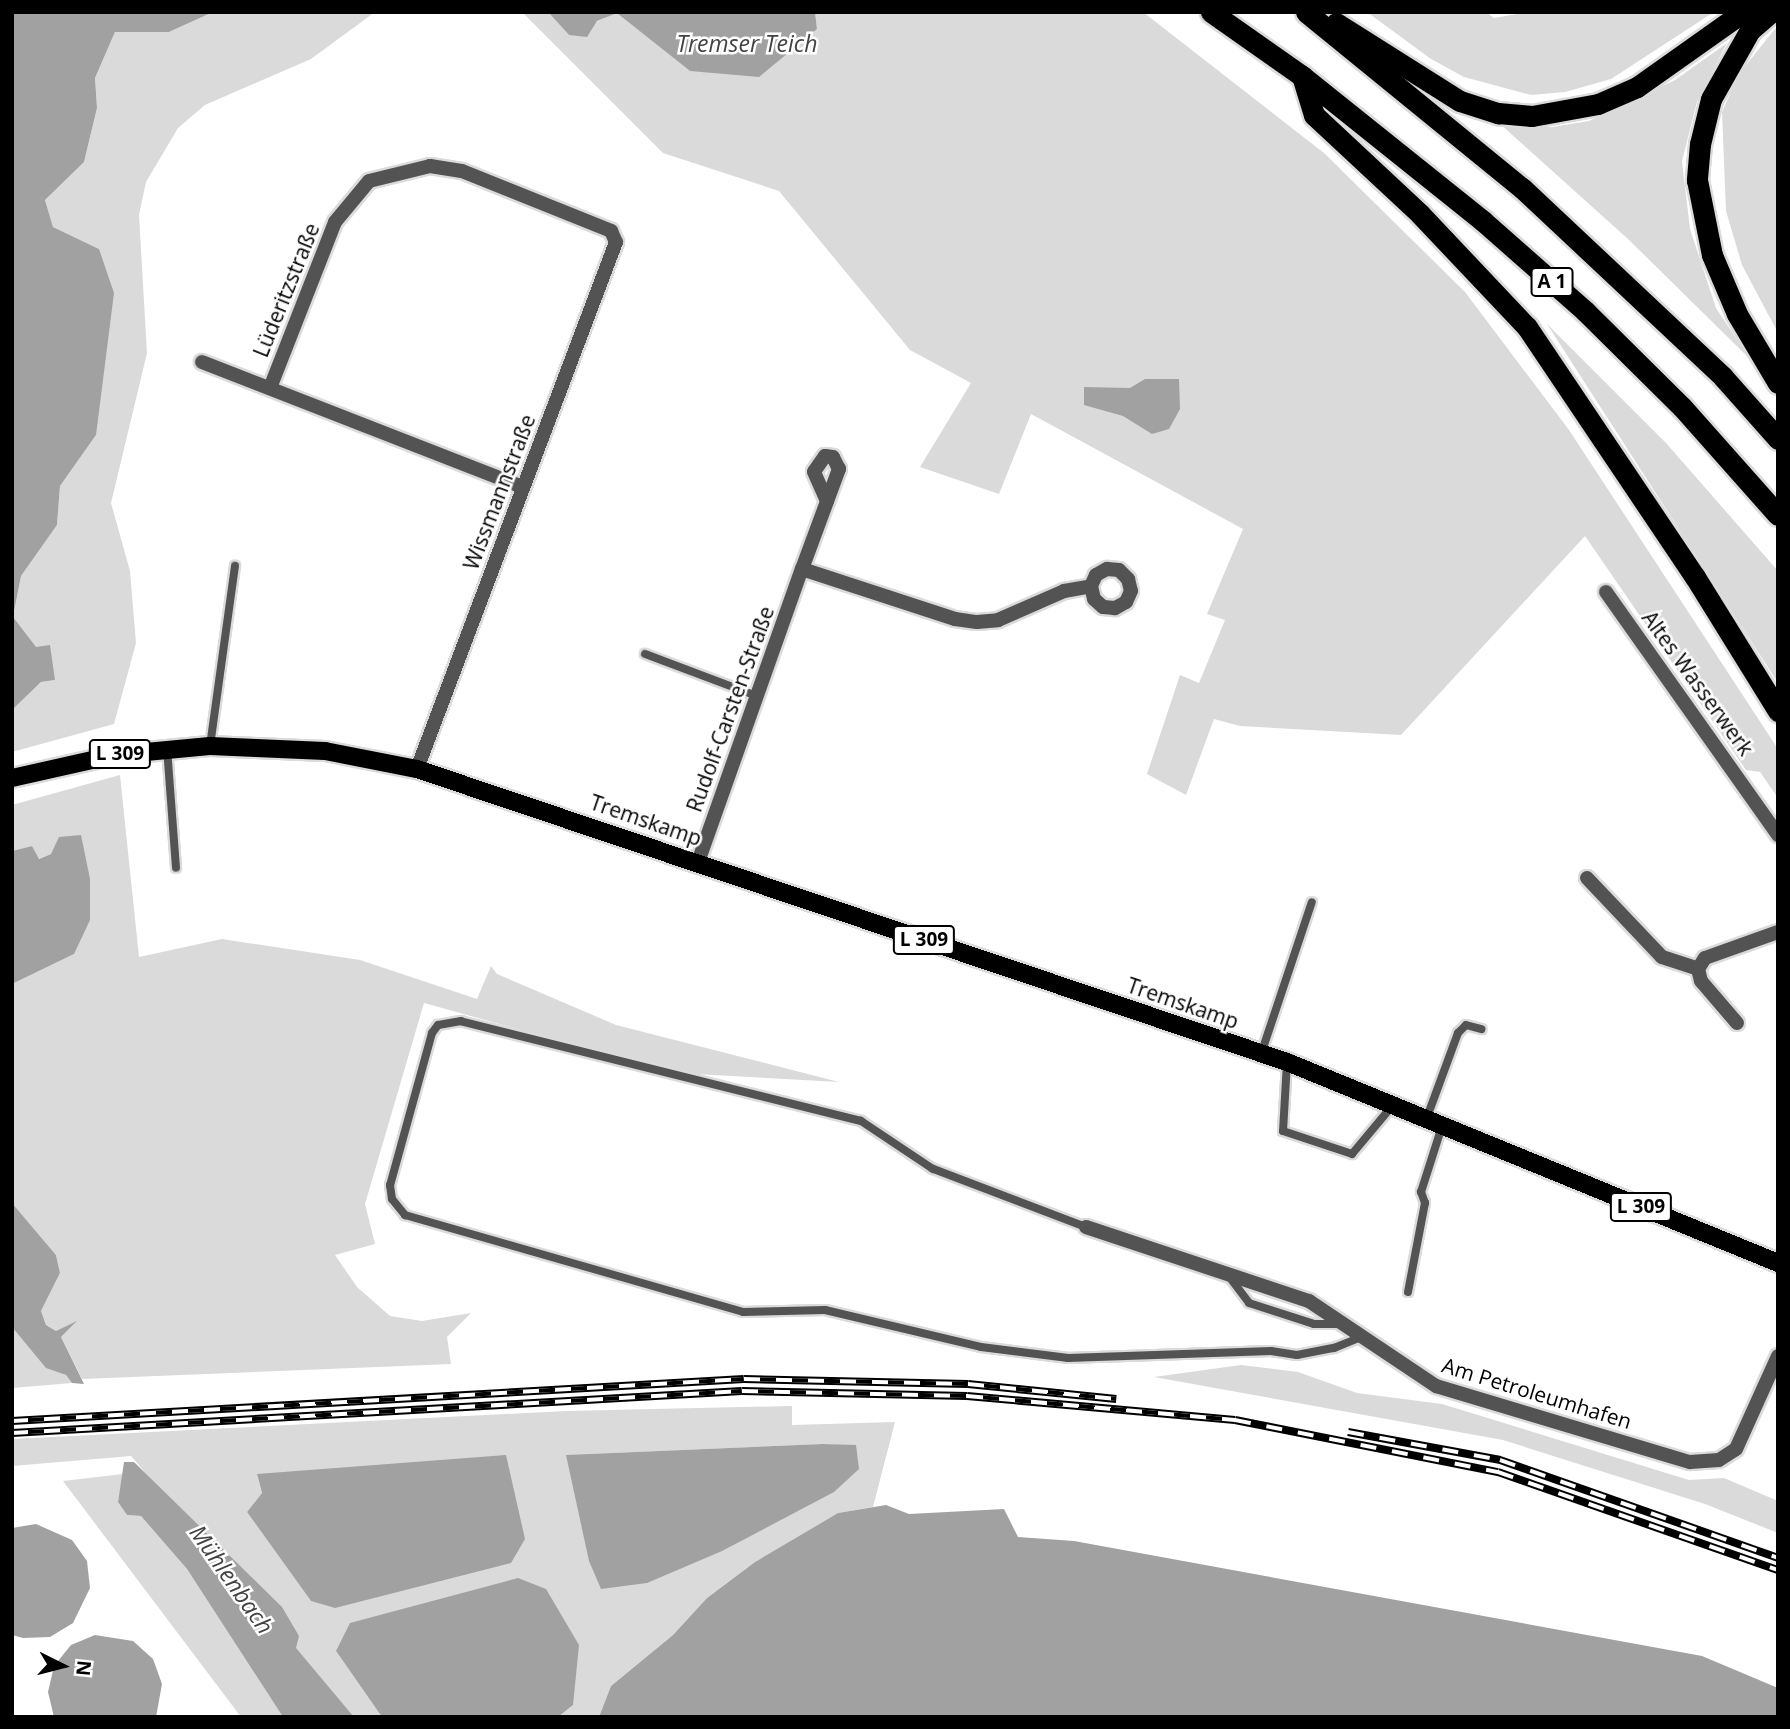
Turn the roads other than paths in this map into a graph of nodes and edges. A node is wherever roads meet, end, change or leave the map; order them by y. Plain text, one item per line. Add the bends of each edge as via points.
1 (1211, 12) edge
2 (1306, 12) edge
3 (1316, 12) edge
4 (1743, 12) edge
5 (1771, 12) edge
6 (1302, 76) junction
7 (611, 230) joint
8 (202, 362) dead end
9 (1778, 383) edge
10 (270, 388) junction
11 (1778, 439) edge
12 (523, 487) junction
13 (827, 501) dead end
14 (1778, 515) edge
15 (235, 566) dead end
16 (802, 569) junction
17 (1091, 586) dead end
18 (1606, 592) dead end
19 (645, 654) dead end
20 (757, 696) junction
21 (1778, 711) edge
22 (210, 746) junction
23 (167, 748) junction
24 (417, 769) junction
25 (12, 778) edge
26 (1778, 835) edge
27 (698, 862) junction
28 (176, 868) dead end
29 (1587, 878) dead end
30 (1312, 902) dead end
31 (1778, 932) edge
32 (1698, 969) junction
33 (1737, 1023) dead end
34 (1481, 1029) dead end
35 (1261, 1054) junction
36 (1287, 1062) junction
37 (1393, 1105) junction
38 (1434, 1123) junction
39 (1084, 1226) joint
40 (1778, 1263) edge
41 (1227, 1274) junction
42 (1408, 1292) dead end
43 (1340, 1324) junction
44 (1359, 1338) junction
45 (1778, 1356) edge

1 - 6 highway, A 1
2 - 11 highway, A 1 via 1522,188 1723,377
3 - 4 highway via 1460,101 1498,113 1532,116 1598,104 1637,87
5 - 9 highway via 1750,30 1711,99 1697,180 1712,255 1737,314
6 - 14 highway, A 1 via 1483,220 1585,312 1682,407
6 - 21 highway via 1314,116 1420,214 1527,327
7 - 10 street, Lüderitzstraße via 462,171 430,166 369,181 335,222
7 - 12 street, Wissmannstraße via 615,254
8 - 10 street
10 - 12 street
12 - 24 street, Wissmannstraße
13 - 16 street, Rudolf-Carsten-Straße
15 - 22 lane
16 - 17 street via 955,620 976,622 998,620 1064,591
16 - 20 street, Rudolf-Carsten-Straße
18 - 26 street, Altes Wasserwerk
19 - 20 lane
20 - 27 street, Rudolf-Carsten-Straße
22 - 23 main road, L 309
22 - 24 main road, L 309 via 325,751
23 - 25 main road, L 309
23 - 28 lane
24 - 27 main road, Tremskamp / L 309
27 - 35 main road, Tremskamp / L 309
29 - 32 street via 1662,957
30 - 35 lane
31 - 32 street via 1705,958
32 - 33 street via 1701,981
34 - 38 lane via 1466,1026 1458,1032
35 - 36 main road, Tremskamp / L 309
36 - 37 main road, Tremskamp / L 309
36 - 37 lane via 1283,1131 1352,1154
37 - 38 main road, Tremskamp / L 309
38 - 40 main road, Tremskamp / L 309
38 - 42 lane
39 - 41 street, Am Petroleumhafen
39 - 44 lane via 933,1169 861,1121 461,1021 438,1026 432,1033 390,1185 392,1199 405,1215 744,1312 825,1310 981,1347 1068,1358 1237,1352 1297,1355
41 - 43 street, Am Petroleumhafen via 1309,1301
41 - 43 lane via 1249,1303 1314,1324
43 - 44 street, Am Petroleumhafen
44 - 45 street, Am Petroleumhafen via 1436,1386 1690,1462 1719,1460 1736,1449

